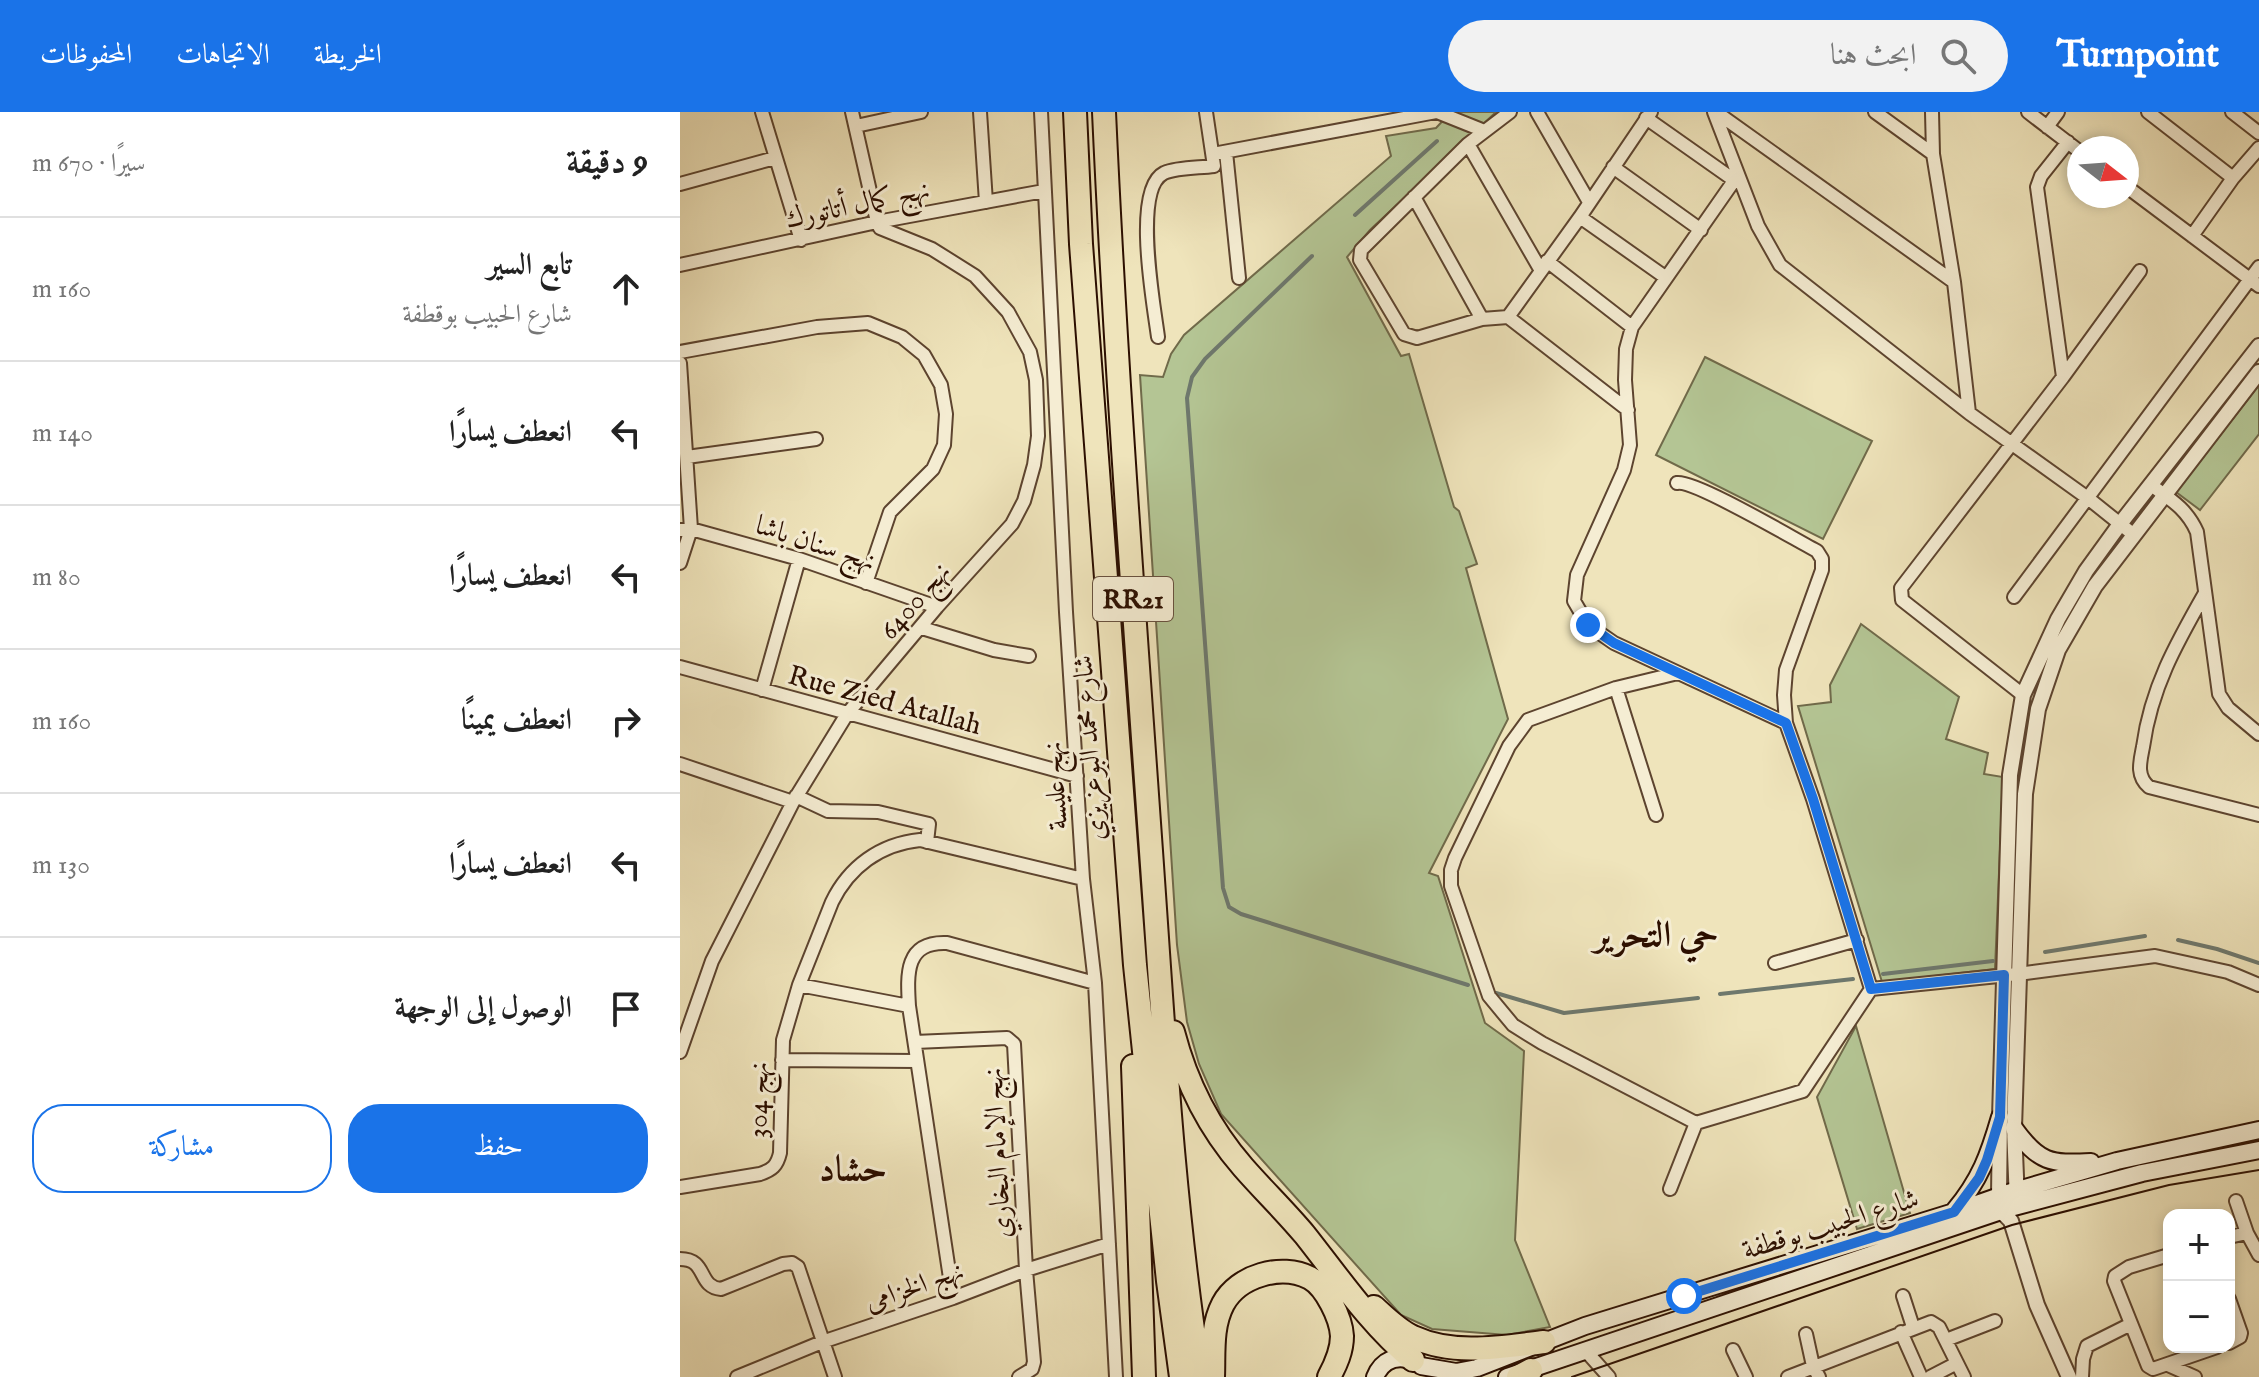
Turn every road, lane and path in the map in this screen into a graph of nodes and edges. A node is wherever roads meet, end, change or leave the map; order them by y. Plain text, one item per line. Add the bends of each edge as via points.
1 (762, 112) edge
2 (852, 112) edge
3 (921, 112) edge
4 (980, 112) edge
5 (1041, 112) edge
6 (1075, 112) edge
7 (1104, 112) edge
8 (1206, 112) edge
9 (1436, 112) edge
10 (1510, 112) edge
11 (1537, 112) edge
12 (1715, 112) edge
13 (1875, 112) edge
14 (1932, 112) edge
15 (2028, 112) edge
16 (2058, 112) edge
17 (2148, 112) edge
18 (2232, 112) edge
19 (1648, 115) edge
20 (2248, 117) edge
21 (1372, 118) edge
22 (856, 126) junction
23 (2047, 127) junction
24 (1482, 130) junction
25 (2259, 133) edge
26 (2067, 141) edge
27 (2067, 143) edge
28 (1468, 144) junction
29 (2259, 148) edge
30 (1220, 153) junction
31 (1933, 154) junction
32 (775, 158) junction
33 (1613, 167) junction
34 (1736, 177) junction
35 (2233, 178) junction
36 (680, 184) edge
37 (1044, 191) junction
38 (2139, 196) edge
39 (1414, 197) junction
40 (986, 202) junction
41 (1589, 202) junction
42 (1580, 217) junction
43 (877, 222) junction
44 (1701, 230) junction
45 (2192, 236) junction
46 (801, 240) junction
47 (680, 265) edge
48 (1543, 265) junction
49 (2259, 267) edge
50 (2140, 271) dead end
51 (1665, 277) junction
52 (1239, 278) dead end
53 (1954, 282) junction
54 (2254, 283) edge
55 (1508, 317) junction
56 (1482, 319) junction
57 (1632, 327) junction
58 (1158, 337) dead end
59 (2259, 346) edge
60 (680, 352) edge
61 (680, 363) edge
62 (2259, 372) edge
63 (2063, 377) junction
64 (1055, 404) junction
65 (1038, 407) junction
66 (1628, 410) junction
67 (1969, 413) junction
68 (816, 439) dead end
69 (2011, 444) junction
70 (687, 457) junction
71 (1677, 483) dead end
72 (2151, 485) junction
73 (2164, 494) junction
74 (2089, 499) junction
75 (2120, 524) junction
76 (686, 529) edge
77 (2134, 535) junction
78 (799, 559) junction
79 (680, 563) edge
80 (866, 583) junction
81 (2205, 593) junction
82 (2014, 597) dead end
83 (937, 607) junction
84 (922, 628) junction
85 (1029, 656) dead end
86 (680, 667) edge
87 (1678, 673) junction
88 (1616, 688) junction
89 (762, 690) junction
90 (2023, 695) junction
91 (847, 714) junction
92 (1786, 723) junction
93 (2259, 734) edge
94 (680, 764) edge
95 (1077, 776) junction
96 (795, 799) junction
97 (1656, 815) dead end
98 (2259, 815) edge
99 (927, 842) junction
100 (1083, 879) junction
101 (1857, 940) junction
102 (1775, 963) dead end
103 (1135, 965) junction
104 (1160, 967) junction
105 (2011, 974) junction
106 (1095, 983) junction
107 (799, 985) junction
108 (2259, 985) edge
109 (1871, 989) junction
110 (909, 1006) junction
111 (915, 1042) junction
112 (680, 1052) edge
113 (782, 1060) junction
114 (917, 1061) junction
115 (1157, 1088) junction
116 (2000, 1117) junction
117 (1696, 1123) junction
118 (2014, 1128) junction
119 (2259, 1130) edge
120 (2259, 1150) edge
121 (2117, 1161) junction
122 (680, 1187) edge
123 (1670, 1189) dead end
124 (2236, 1201) dead end
125 (2009, 1205) junction
126 (1954, 1212) junction
127 (2247, 1233) junction
128 (2235, 1236) edge
129 (1109, 1244) junction
130 (2259, 1254) edge
131 (2163, 1257) edge
132 (680, 1259) edge
133 (1324, 1260) junction
134 (1026, 1270) junction
135 (1903, 1296) dead end
136 (953, 1298) junction
137 (2235, 1316) edge
138 (1995, 1321) dead end
139 (2131, 1324) junction
140 (1907, 1330) junction
141 (1806, 1334) dead end
142 (1946, 1340) junction
143 (2235, 1340) edge
144 (822, 1342) junction
145 (1544, 1342) junction
146 (1585, 1350) junction
147 (1733, 1350) dead end
148 (2201, 1353) edge
149 (1957, 1363) junction
150 (2168, 1365) junction
151 (1420, 1368) edge
152 (1816, 1372) edge
153 (1524, 1374) edge
154 (737, 1377) edge
155 (835, 1377) edge
156 (1019, 1377) edge
157 (1116, 1377) edge
158 (1144, 1377) edge
159 (1181, 1377) edge
160 (1200, 1377) edge
161 (1213, 1377) edge
162 (1329, 1377) edge
163 (1375, 1377) edge
164 (1507, 1377) edge
165 (1609, 1377) edge
166 (1746, 1377) edge
167 (1788, 1377) edge
168 (1921, 1377) edge
169 (1930, 1377) edge
170 (1964, 1377) edge
171 (2069, 1377) edge
172 (2082, 1377) edge
173 (2195, 1377) edge

1 - 32 street
2 - 22 street
3 - 22 street
4 - 40 street
5 - 37 street, نهج عليسة
6 - 103 highway, شارع محمد البوعزيزي / RR21
7 - 104 highway, شارع محمد البوعزيزي / RR21 via 1114,341
8 - 30 street
9 - 21 street
9 - 24 street
10 - 24 street
11 - 41 street
12 - 34 street
12 - 53 street
13 - 31 street
14 - 31 street
15 - 23 street
16 - 23 street
17 - 35 street
18 - 20 street
19 - 33 street
19 - 34 street
20 - 25 street
21 - 30 street
22 - 43 street
23 - 26 street
24 - 28 street
27 - 63 street via 2037,187
28 - 39 street
28 - 48 street
29 - 35 street
30 - 52 street
30 - 58 street via 1214,166 1163,174 1150,192 1148,246
31 - 53 street
32 - 36 street
32 - 46 street
33 - 41 street
33 - 44 street
34 - 44 street
34 - 67 street via 1780,265
35 - 45 street
37 - 40 street, نهج كمال أتاتورك
37 - 64 street, نهج عليسة
38 - 45 street
39 - 56 street
39 - 56 street via 1361,250 1360,260 1404,334 1417,338
40 - 43 street, نهج كمال أتاتورك
41 - 42 street
42 - 48 street
42 - 51 street
43 - 46 street, نهج كمال أتاتورك
43 - 65 street, نهج 6400 via 975,276 1008,312 1030,352
44 - 51 street
45 - 54 street
46 - 47 street, نهج كمال أتاتورك
48 - 55 street
48 - 57 street
49 - 54 street
50 - 63 street
51 - 57 street
53 - 67 street
54 - 74 street
55 - 56 street
55 - 66 street
57 - 66 street via 1626,349
59 - 72 street
60 - 80 street via 868,323 902,337 924,355 941,385 944,445 933,469 890,512
61 - 70 street
62 - 73 street
63 - 69 street
64 - 65 street
64 - 95 street, نهج عليسة
65 - 83 street, نهج 6400 via 1034,465 1018,514
66 - 87 street via 1630,445 1624,470 1577,575 1574,601 1588,625
67 - 69 street
68 - 70 street
69 - 74 street
69 - 90 street via 1900,594
70 - 76 street
71 - 92 street via 1688,483 1817,551 1822,559 1786,670
72 - 73 street
72 - 75 street
73 - 77 street
73 - 81 street via 2181,507 2197,532
74 - 75 street
74 - 82 street
75 - 77 street
75 - 90 street via 2058,619
76 - 78 street, نهج سنان باشا
76 - 79 street
77 - 105 street via 2095,586 2058,650 2038,709 2025,794
78 - 80 street, نهج سنان باشا
78 - 89 street
80 - 83 street, نهج سنان باشا
81 - 93 street via 2219,694
81 - 98 street via 2153,694 2140,775 2149,787
83 - 84 street, نهج 6400
84 - 85 street
84 - 91 street, نهج 6400
86 - 89 street, Rue Zied Atallah
87 - 88 street
87 - 92 street
88 - 97 street
88 - 117 street via 1528,720 1518,730 1455,858 1451,886 1489,996 1513,1025
89 - 91 street, Rue Zied Atallah
90 - 105 street via 2010,775
91 - 95 street, Rue Zied Atallah
91 - 96 street, نهج 6400
92 - 101 street
94 - 96 street
95 - 100 street, نهج عليسة
96 - 99 street via 828,811 878,812 929,824
96 - 112 street, نهج 6400 via 712,961
99 - 100 street
99 - 107 street, نهج 304 via 884,849 852,871 832,902
100 - 106 street, نهج عليسة
101 - 102 street
101 - 109 street
103 - 115 highway, شارع محمد البوعزيزي / RR21
103 - 158 highway via 1134,1115
104 - 115 highway, شارع محمد البوعزيزي / RR21
104 - 133 highway via 1181,1065 1204,1112 1240,1164
105 - 108 street via 2155,956 2228,972
105 - 109 street
105 - 116 street
105 - 118 street
106 - 110 street via 935,942 911,960
106 - 129 street, نهج عليسة
107 - 110 street
107 - 113 street, نهج 304
109 - 117 street via 1803,1091
110 - 111 street
111 - 114 street
111 - 134 street, نهج الإمام البخاري via 1007,1038 1014,1044
113 - 114 street
113 - 122 street, نهج 304 via 778,1163 760,1174
114 - 136 street
115 - 159 highway, شارع محمد البوعزيزي / RR21 via 1168,1281
115 - 160 highway, شارع محمد البوعزيزي / RR21
116 - 125 street
116 - 126 main road via 1979,1178
117 - 123 street
118 - 121 main road via 2045,1160
118 - 125 street
119 - 121 main road, شارع الحبيب بوقطفة
120 - 125 main road, شارع الحبيب بوقطفة
121 - 125 main road, شارع الحبيب بوقطفة
124 - 127 street
125 - 126 main road, شارع الحبيب بوقطفة
125 - 146 main road, شارع الحبيب بوقطفة
125 - 171 street via 2037,1305
126 - 145 main road, شارع الحبيب بوقطفة
127 - 128 street
127 - 130 street
129 - 134 street, نهج الخزامى
129 - 157 street, نهج عليسة
131 - 139 street via 2115,1276
132 - 144 street via 691,1259 707,1284 721,1289 792,1263 798,1267
133 - 145 highway via 1413,1337 1465,1348
133 - 151 highway via 1387,1339
134 - 136 street, نهج الخزامى
134 - 156 street, نهج الإمام البخاري via 1034,1362
135 - 140 street
136 - 144 street, نهج الخزامى
137 - 143 street via 2241,1333
138 - 142 street
139 - 150 street via 2148,1366
139 - 172 street via 2087,1346
140 - 142 street via 1935,1323
140 - 152 street
140 - 168 street
141 - 152 street
142 - 149 street
144 - 154 street, نهج الخزامى
144 - 155 street
145 - 151 main road, شارع الحبيب بوقطفة via 1477,1368
146 - 153 main road, شارع الحبيب بوقطفة
146 - 165 street
147 - 166 street
148 - 150 street
149 - 169 street
149 - 170 street
150 - 173 street
151 - 163 main road via 1396,1358 1381,1366
152 - 167 street
153 - 164 main road, شارع الحبيب بوقطفة
161 - 162 highway via 1214,1333 1223,1304 1250,1279 1270,1273 1310,1279 1336,1314 1342,1335

